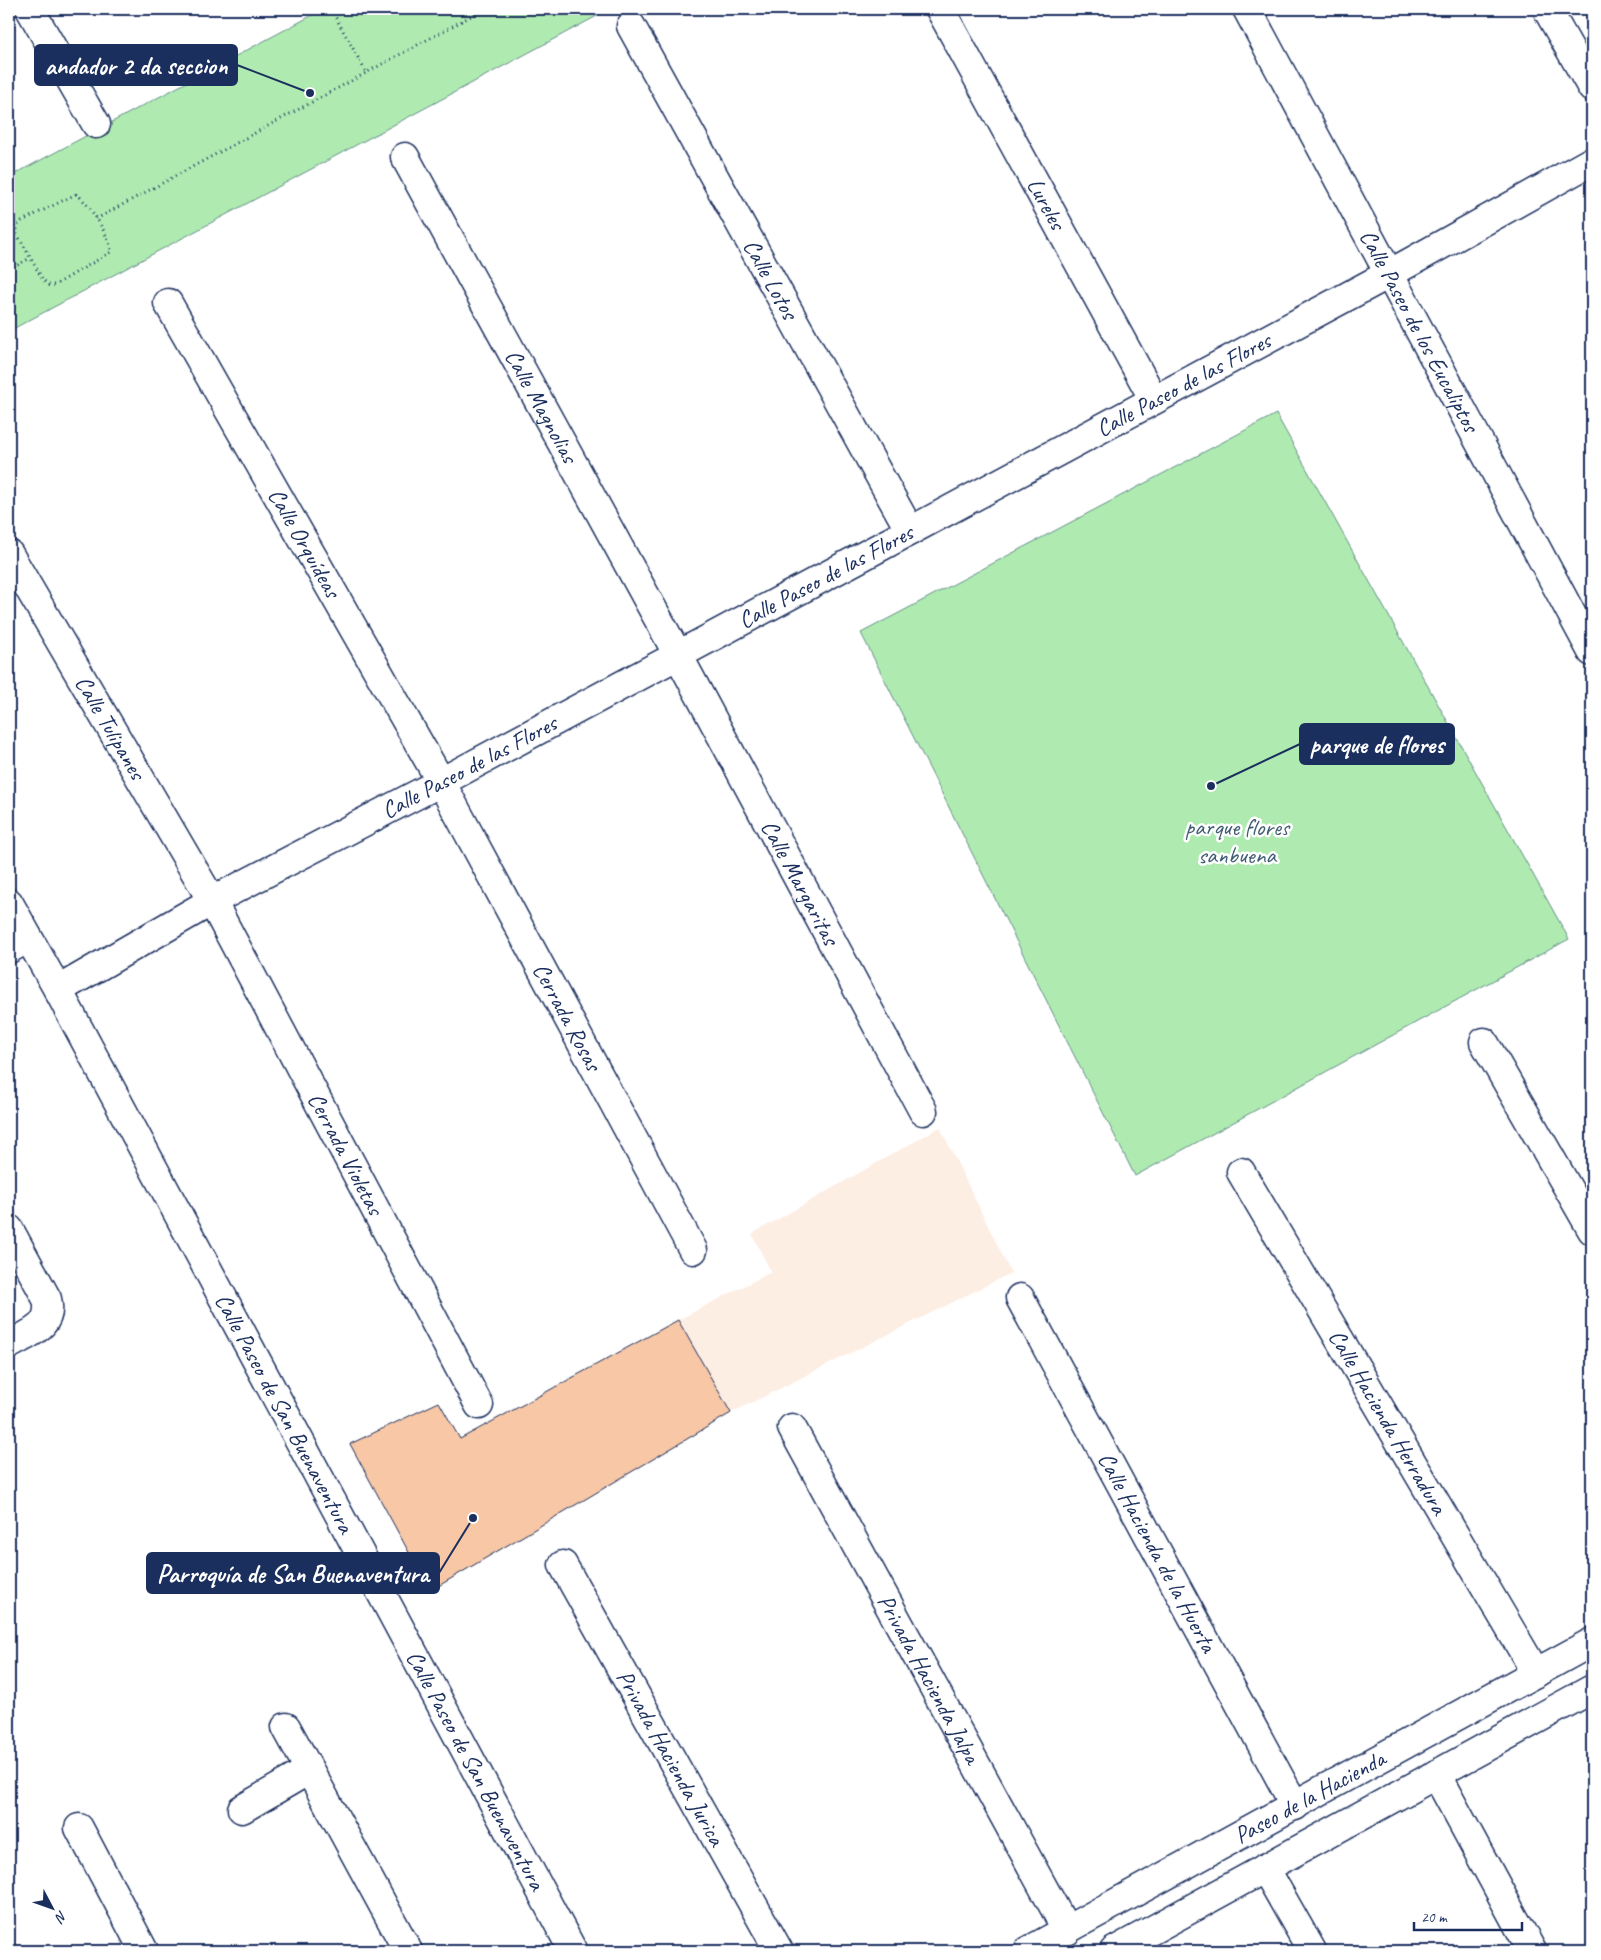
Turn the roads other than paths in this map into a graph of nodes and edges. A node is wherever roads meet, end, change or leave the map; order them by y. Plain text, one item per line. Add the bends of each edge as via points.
1 (30, 9) edge
2 (940, 9) edge
3 (1247, 9) edge
4 (1546, 9) edge
5 (631, 26) dead end
6 (1592, 88) edge
7 (96, 124) dead end
8 (405, 157) dead end
9 (1592, 161) edge
10 (1389, 274) junction
11 (168, 303) dead end
12 (1154, 400) junction
13 (910, 531) junction
14 (9, 554) edge
15 (1592, 652) edge
16 (678, 655) junction
17 (441, 782) junction
18 (212, 901) junction
19 (9, 903) edge
20 (18, 944) edge
21 (58, 990) junction
22 (1484, 1042) dead end
23 (923, 1111) dead end
24 (1241, 1172) dead end
25 (9, 1228) edge
26 (1592, 1230) edge
27 (693, 1250) dead end
28 (1020, 1298) dead end
29 (9, 1345) edge
30 (479, 1405) dead end
31 (792, 1428) dead end
32 (563, 1565) dead end
33 (1592, 1642) edge
34 (1536, 1673) junction
35 (1592, 1689) edge
36 (286, 1727) dead end
37 (309, 1770) junction
38 (1436, 1774) junction
39 (1295, 1806) junction
40 (242, 1809) dead end
41 (79, 1828) dead end
42 (1266, 1868) junction
43 (1067, 1931) junction
44 (1123, 1949) edge
45 (144, 1951) edge
46 (408, 1951) edge
47 (573, 1951) edge
48 (778, 1951) edge
49 (1028, 1951) edge
50 (1312, 1951) edge
51 (1532, 1951) edge

1 - 7 street
2 - 12 street, Lureles
3 - 10 street, Calle Paseo de los Eucaliptos
4 - 6 street
5 - 13 street, Calle Lotos
8 - 16 street, Calle Magnolias
9 - 10 street, Calle Paseo de las Flores
10 - 12 street, Calle Paseo de las Flores
10 - 15 street, Calle Paseo de los Eucaliptos
11 - 17 street, Calle Orquídeas
12 - 13 street, Calle Paseo de las Flores
13 - 16 street, Calle Paseo de las Flores
14 - 18 street, Calle Tulipanes
16 - 17 street, Calle Paseo de las Flores
16 - 23 street, Calle Margaritas
17 - 18 street, Calle Paseo de las Flores
17 - 27 street, Cerrada Rosas
18 - 21 street, Calle Paseo de las Flores
18 - 30 street, Cerrada Violetas
19 - 20 street, Calle Paseo de San Buenaventura
20 - 21 street, Calle Paseo de San Buenaventura
21 - 47 street, Calle Paseo de San Buenaventura
22 - 26 street
24 - 34 street, Calle Hacienda Herradura
25 - 29 street via 50,1310 38,1328
28 - 39 street, Calle Hacienda de la Huerta
31 - 43 street, Privada Hacienda Jalpa
32 - 48 street, Privada Hacienda Jurica
33 - 34 street, Paseo de la Hacienda
34 - 39 street, Paseo de la Hacienda
35 - 38 street, Paseo de la Hacienda
36 - 37 street
37 - 40 street
37 - 46 street
38 - 42 street, Paseo de la Hacienda
38 - 51 street
39 - 43 street, Paseo de la Hacienda
41 - 45 street
42 - 44 street, Paseo de la Hacienda
42 - 50 street
43 - 49 street, Paseo de la Hacienda

